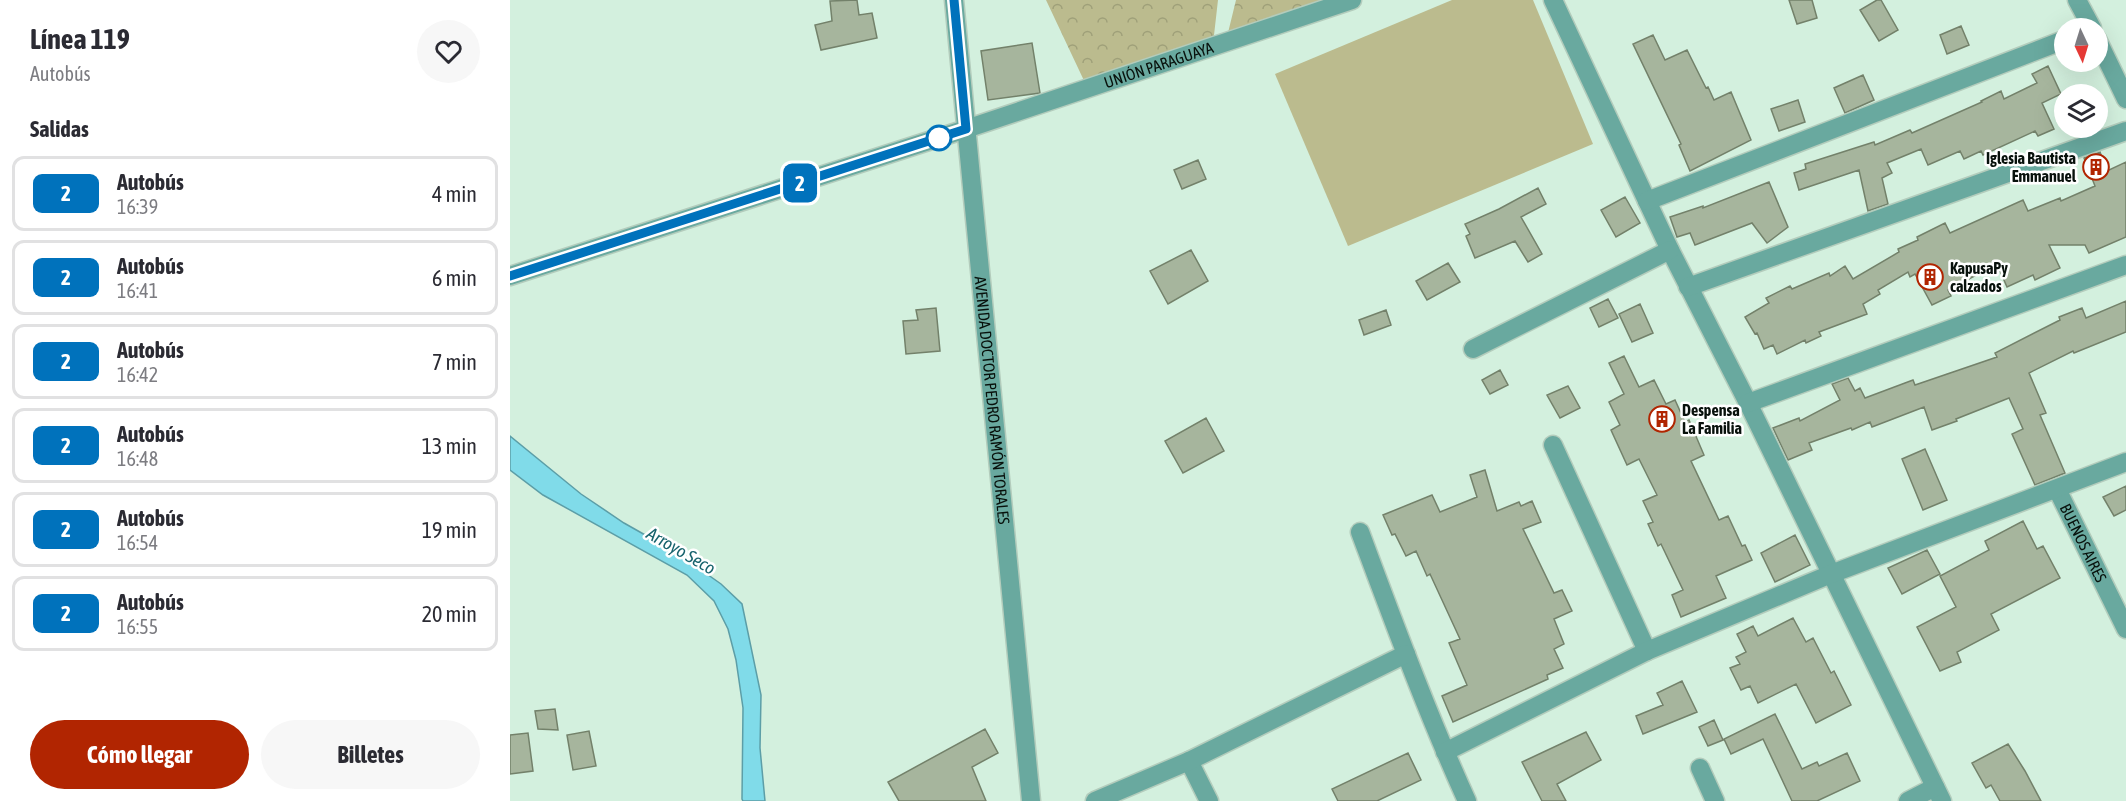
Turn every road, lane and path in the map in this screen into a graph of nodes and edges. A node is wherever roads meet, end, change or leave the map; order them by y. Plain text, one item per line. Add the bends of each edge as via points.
1 (954, 0) edge
2 (1352, 0) edge
3 (1552, 0) edge
4 (2078, 0) edge
5 (2087, 18) edge
6 (2054, 44) edge
7 (2108, 62) edge
8 (2126, 99) edge
9 (966, 129) junction
10 (2126, 131) edge
11 (1647, 201) junction
12 (1670, 250) junction
13 (2126, 265) edge
14 (510, 276) edge
15 (1688, 287) junction
16 (1473, 349) dead end
17 (1748, 403) junction
18 (1553, 445) dead end
19 (2126, 462) edge
20 (2057, 489) junction
21 (1360, 532) dead end
22 (1831, 574) junction
23 (2126, 629) edge
24 (1647, 651) junction
25 (1406, 654) junction
26 (1445, 752) junction
27 (1189, 761) junction
28 (1700, 768) dead end
29 (1938, 794) edge
30 (1031, 801) edge
31 (1095, 801) edge
32 (1209, 801) edge
33 (1467, 801) edge
34 (1714, 801) edge
35 (1908, 801) edge

1 - 9 street, AVENIDA DOCTOR PEDRO RAMÓN TORALES
2 - 9 street, UNIÓN PARAGUAYA
3 - 11 street
4 - 5 street
6 - 11 street
7 - 8 street
9 - 14 street, UNIÓN PARAGUAYA
9 - 30 street, AVENIDA DOCTOR PEDRO RAMÓN TORALES
10 - 15 street
11 - 12 street
12 - 15 street
12 - 16 street
13 - 17 street
15 - 17 street
17 - 22 street
18 - 24 street
19 - 20 street
20 - 22 street
20 - 23 street, BUENOS AIRES
21 - 25 street
22 - 24 street
22 - 29 street
24 - 26 street
25 - 26 street
25 - 27 street
26 - 33 street
27 - 31 street
27 - 32 street
28 - 34 street
29 - 35 street

